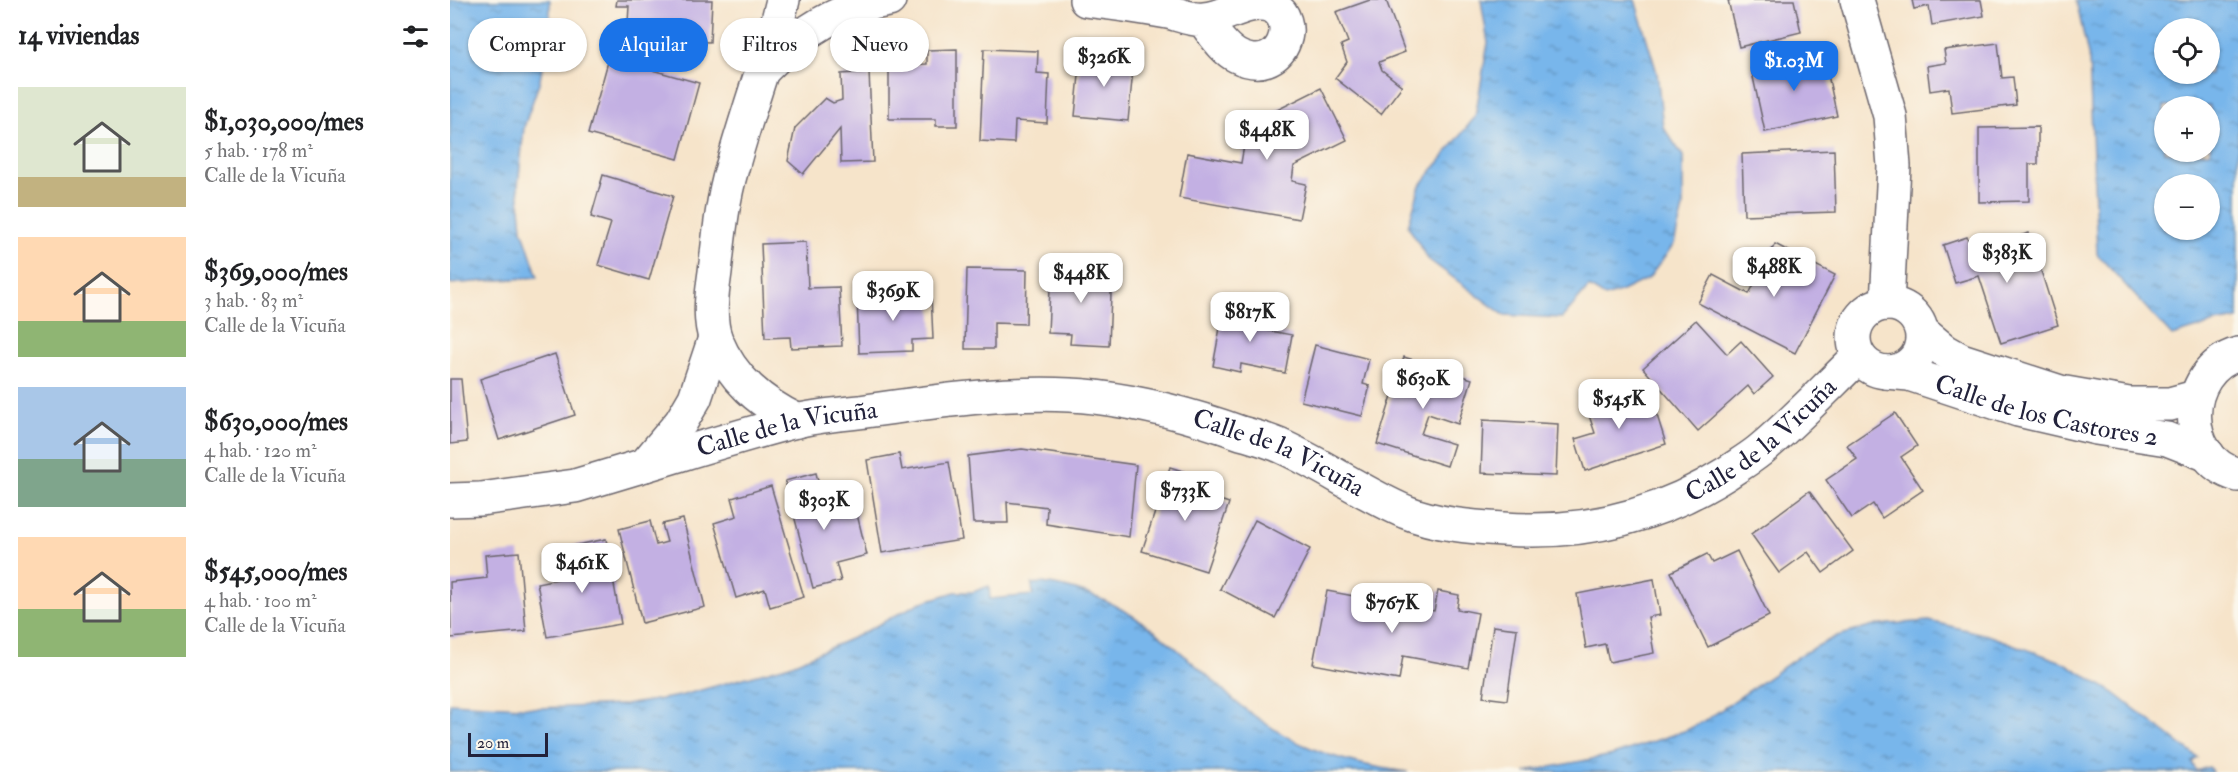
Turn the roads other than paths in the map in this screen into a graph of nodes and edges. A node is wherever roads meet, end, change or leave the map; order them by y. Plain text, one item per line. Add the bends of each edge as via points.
1 (783, 0) edge
2 (889, 0) edge
3 (1086, 0) edge
4 (1857, 0) edge
5 (778, 18) edge
6 (1203, 20) dead end
7 (818, 25) edge
8 (762, 72) edge
9 (1887, 304) junction
10 (1922, 332) junction
11 (715, 338) junction
12 (2238, 354) edge
13 (1872, 364) junction
14 (2196, 397) junction
15 (798, 421) junction
16 (2208, 455) junction
17 (645, 465) junction
18 (2237, 477) edge
19 (450, 500) edge

1 - 5 street
2 - 7 street via 856,8
3 - 6 street
4 - 9 street via 1890,116 1894,166
8 - 11 street via 731,170 720,228 711,303
9 - 10 street via 1913,315
9 - 13 street via 1868,310 1860,318 1854,337
10 - 13 street via 1919,352 1905,367
10 - 14 street, Calle de los Castores 2 via 1961,360 2060,392 2129,404 2170,404
11 - 15 street via 747,388
11 - 17 street, Calle de la Vicuña via 695,398 681,422
12 - 14 street via 2217,364
13 - 15 street, Calle de la Vicuña via 1702,489 1657,510 1603,525 1560,530 1476,528 1408,513 1282,446 1155,408 1093,397 1023,395
13 - 16 street, Calle de los Castores 2 via 2018,410 2167,439
14 - 16 street via 2193,417 2197,438
15 - 17 street, Calle de la Vicuña
16 - 18 street
17 - 19 street, Calle de la Vicuña via 575,486

